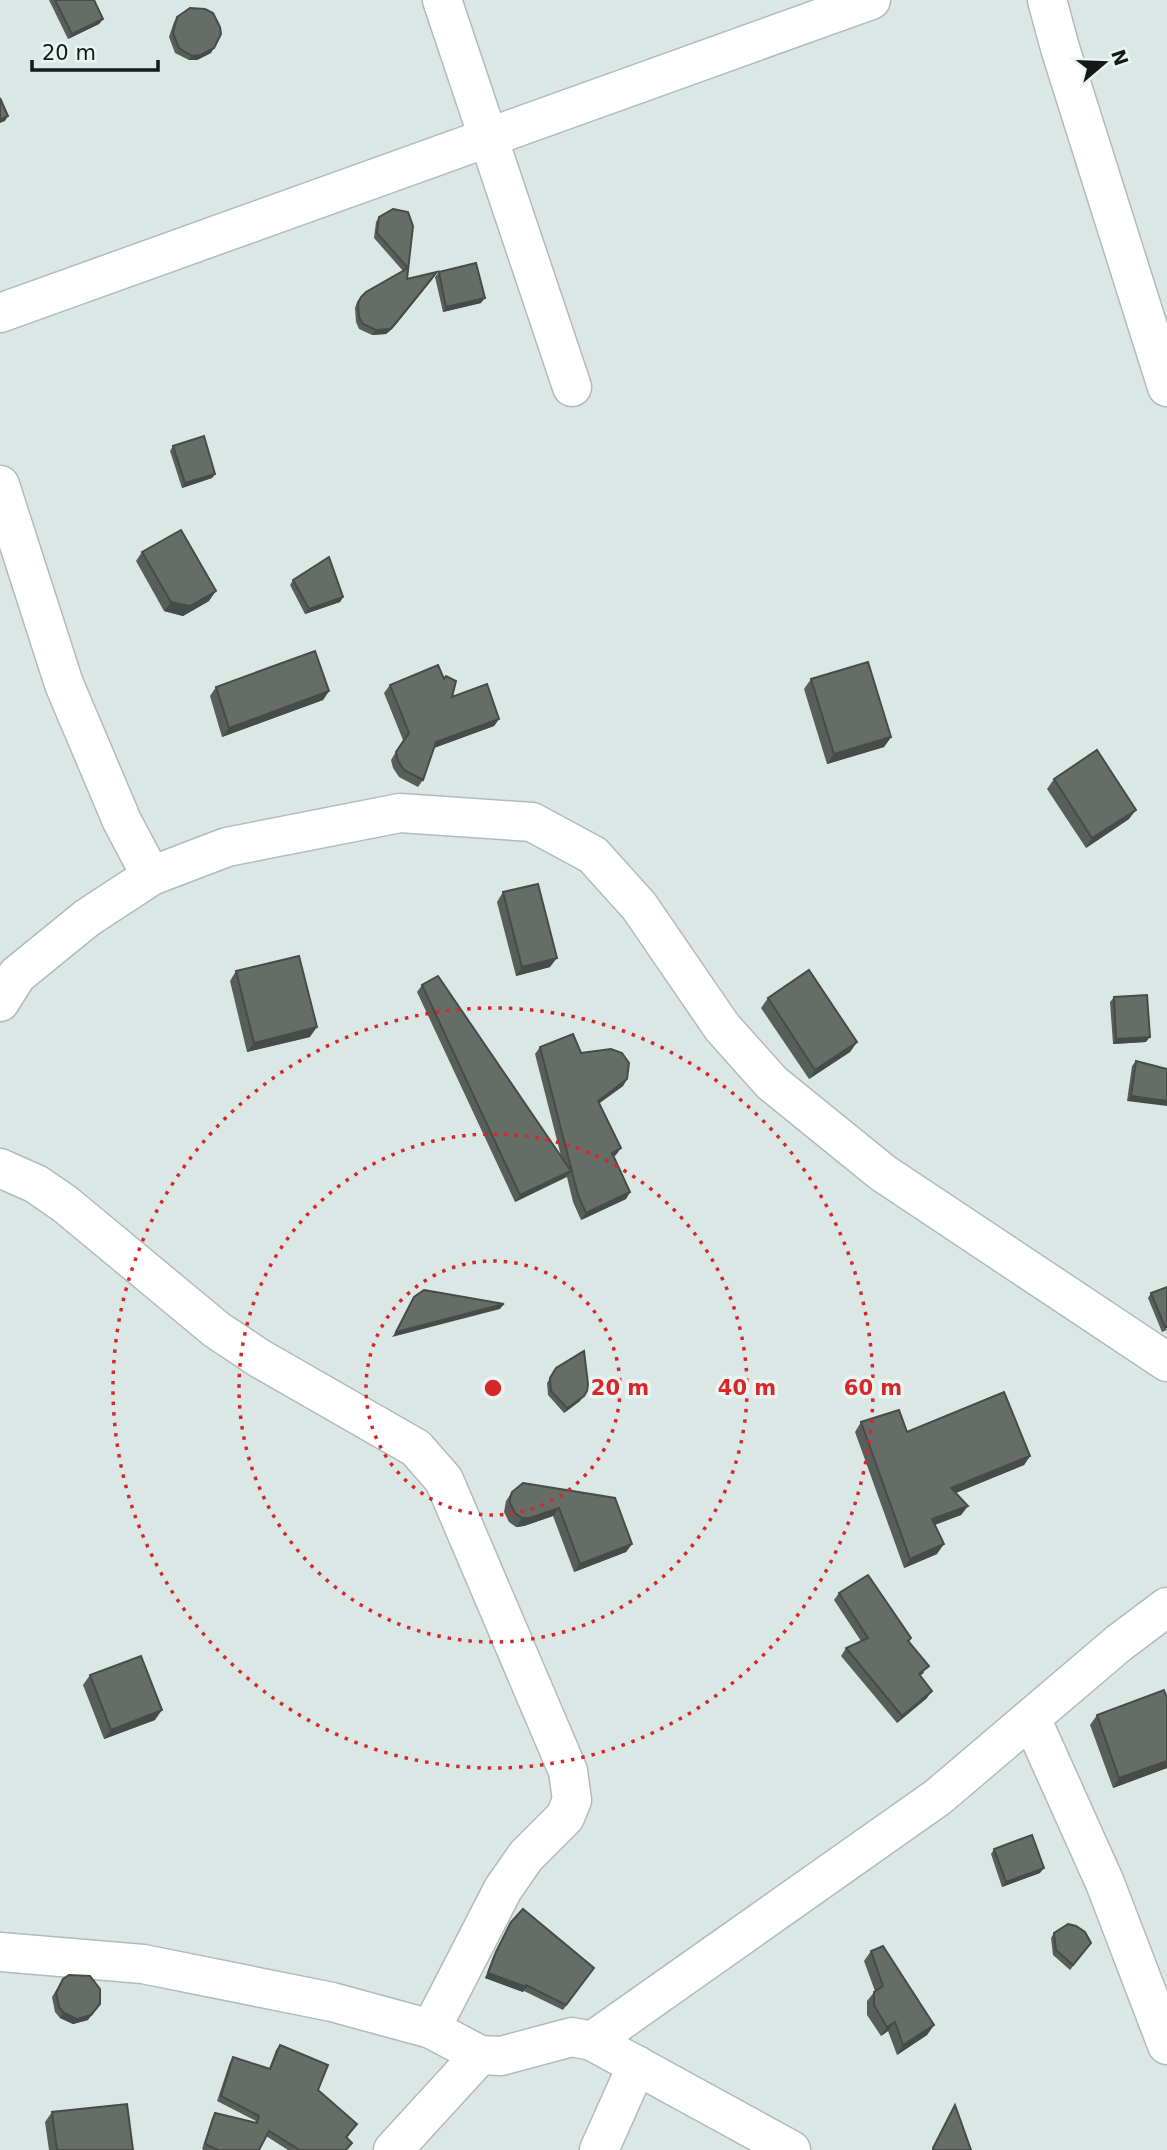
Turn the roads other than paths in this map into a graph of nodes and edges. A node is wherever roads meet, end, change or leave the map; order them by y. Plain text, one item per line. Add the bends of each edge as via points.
1 (442, 0) edge
2 (871, 0) edge
3 (1047, 0) edge
4 (488, 138) junction
5 (0, 313) edge
6 (572, 387) dead end
7 (1167, 387) edge
8 (0, 485) edge
9 (151, 876) junction
10 (0, 1002) edge
11 (0, 1168) edge
12 (1167, 1362) edge
13 (1167, 1608) edge
14 (1031, 1718) junction
15 (0, 1952) edge
16 (431, 2029) junction
17 (592, 2041) junction
18 (1167, 2045) edge
19 (480, 2055) junction
20 (637, 2066) junction
21 (393, 2150) edge
22 (599, 2150) edge
23 (791, 2150) edge

1 - 4 street
2 - 4 street
3 - 7 street
4 - 5 street
4 - 6 street
8 - 9 street via 64,684 122,821
9 - 10 street via 87,918 27,967
9 - 12 street via 227,847 400,813 532,822 593,855 639,906 722,1027 772,1083 883,1174
11 - 16 street via 65,1204 217,1330 416,1448 444,1479 568,1772 572,1800 565,1817 526,1856 503,1889
13 - 14 street
14 - 17 street via 938,1797
14 - 18 street via 1105,1883
15 - 16 street via 143,1964 332,2002
16 - 19 street
17 - 19 street via 572,2037 501,2056
17 - 20 street
19 - 21 street
20 - 22 street
20 - 23 street

